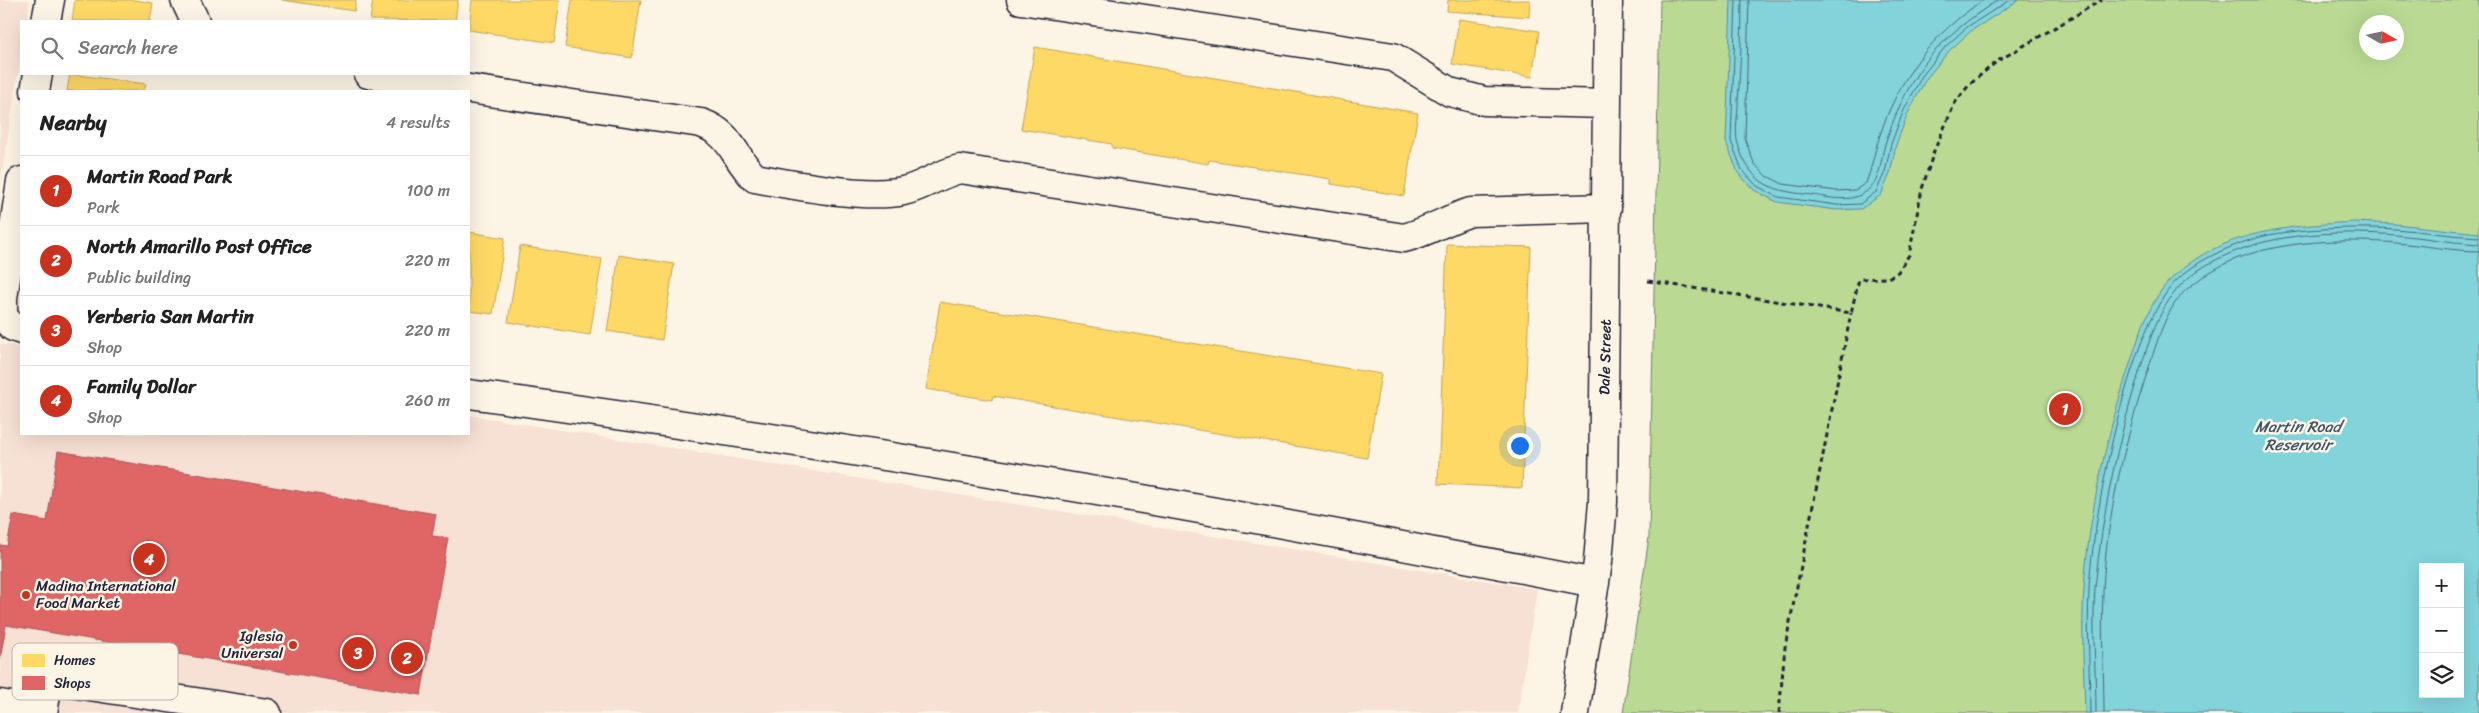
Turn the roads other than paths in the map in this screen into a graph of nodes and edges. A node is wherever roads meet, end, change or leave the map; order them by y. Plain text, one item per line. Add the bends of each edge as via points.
1 (50, 0) edge
2 (185, 0) edge
3 (1021, 0) edge
4 (1608, 0) edge
5 (46, 20) edge
6 (195, 20) edge
7 (38, 75) edge
8 (375, 75) edge
9 (36, 90) edge
10 (1607, 104) junction
11 (20, 188) edge
12 (1606, 208) junction
13 (20, 330) edge
14 (470, 394) edge
15 (1594, 583) junction
16 (178, 699) edge
17 (0, 704) edge
18 (43, 712) edge
19 (267, 713) edge
20 (1575, 713) edge

1 - 5 street
2 - 6 street
3 - 10 street via 1393,57 1450,92 1469,99
4 - 10 street, Dale Street
7 - 9 street
8 - 12 street via 701,123 726,137 744,168 755,178 855,192 882,194 904,191 960,169 1404,238 1471,212
10 - 12 street, Dale Street
11 - 13 street via 3,317 12,327
12 - 15 street, Dale Street via 1603,483
14 - 15 street via 1002,475
15 - 20 street, Dale Street
16 - 19 street
17 - 18 street

